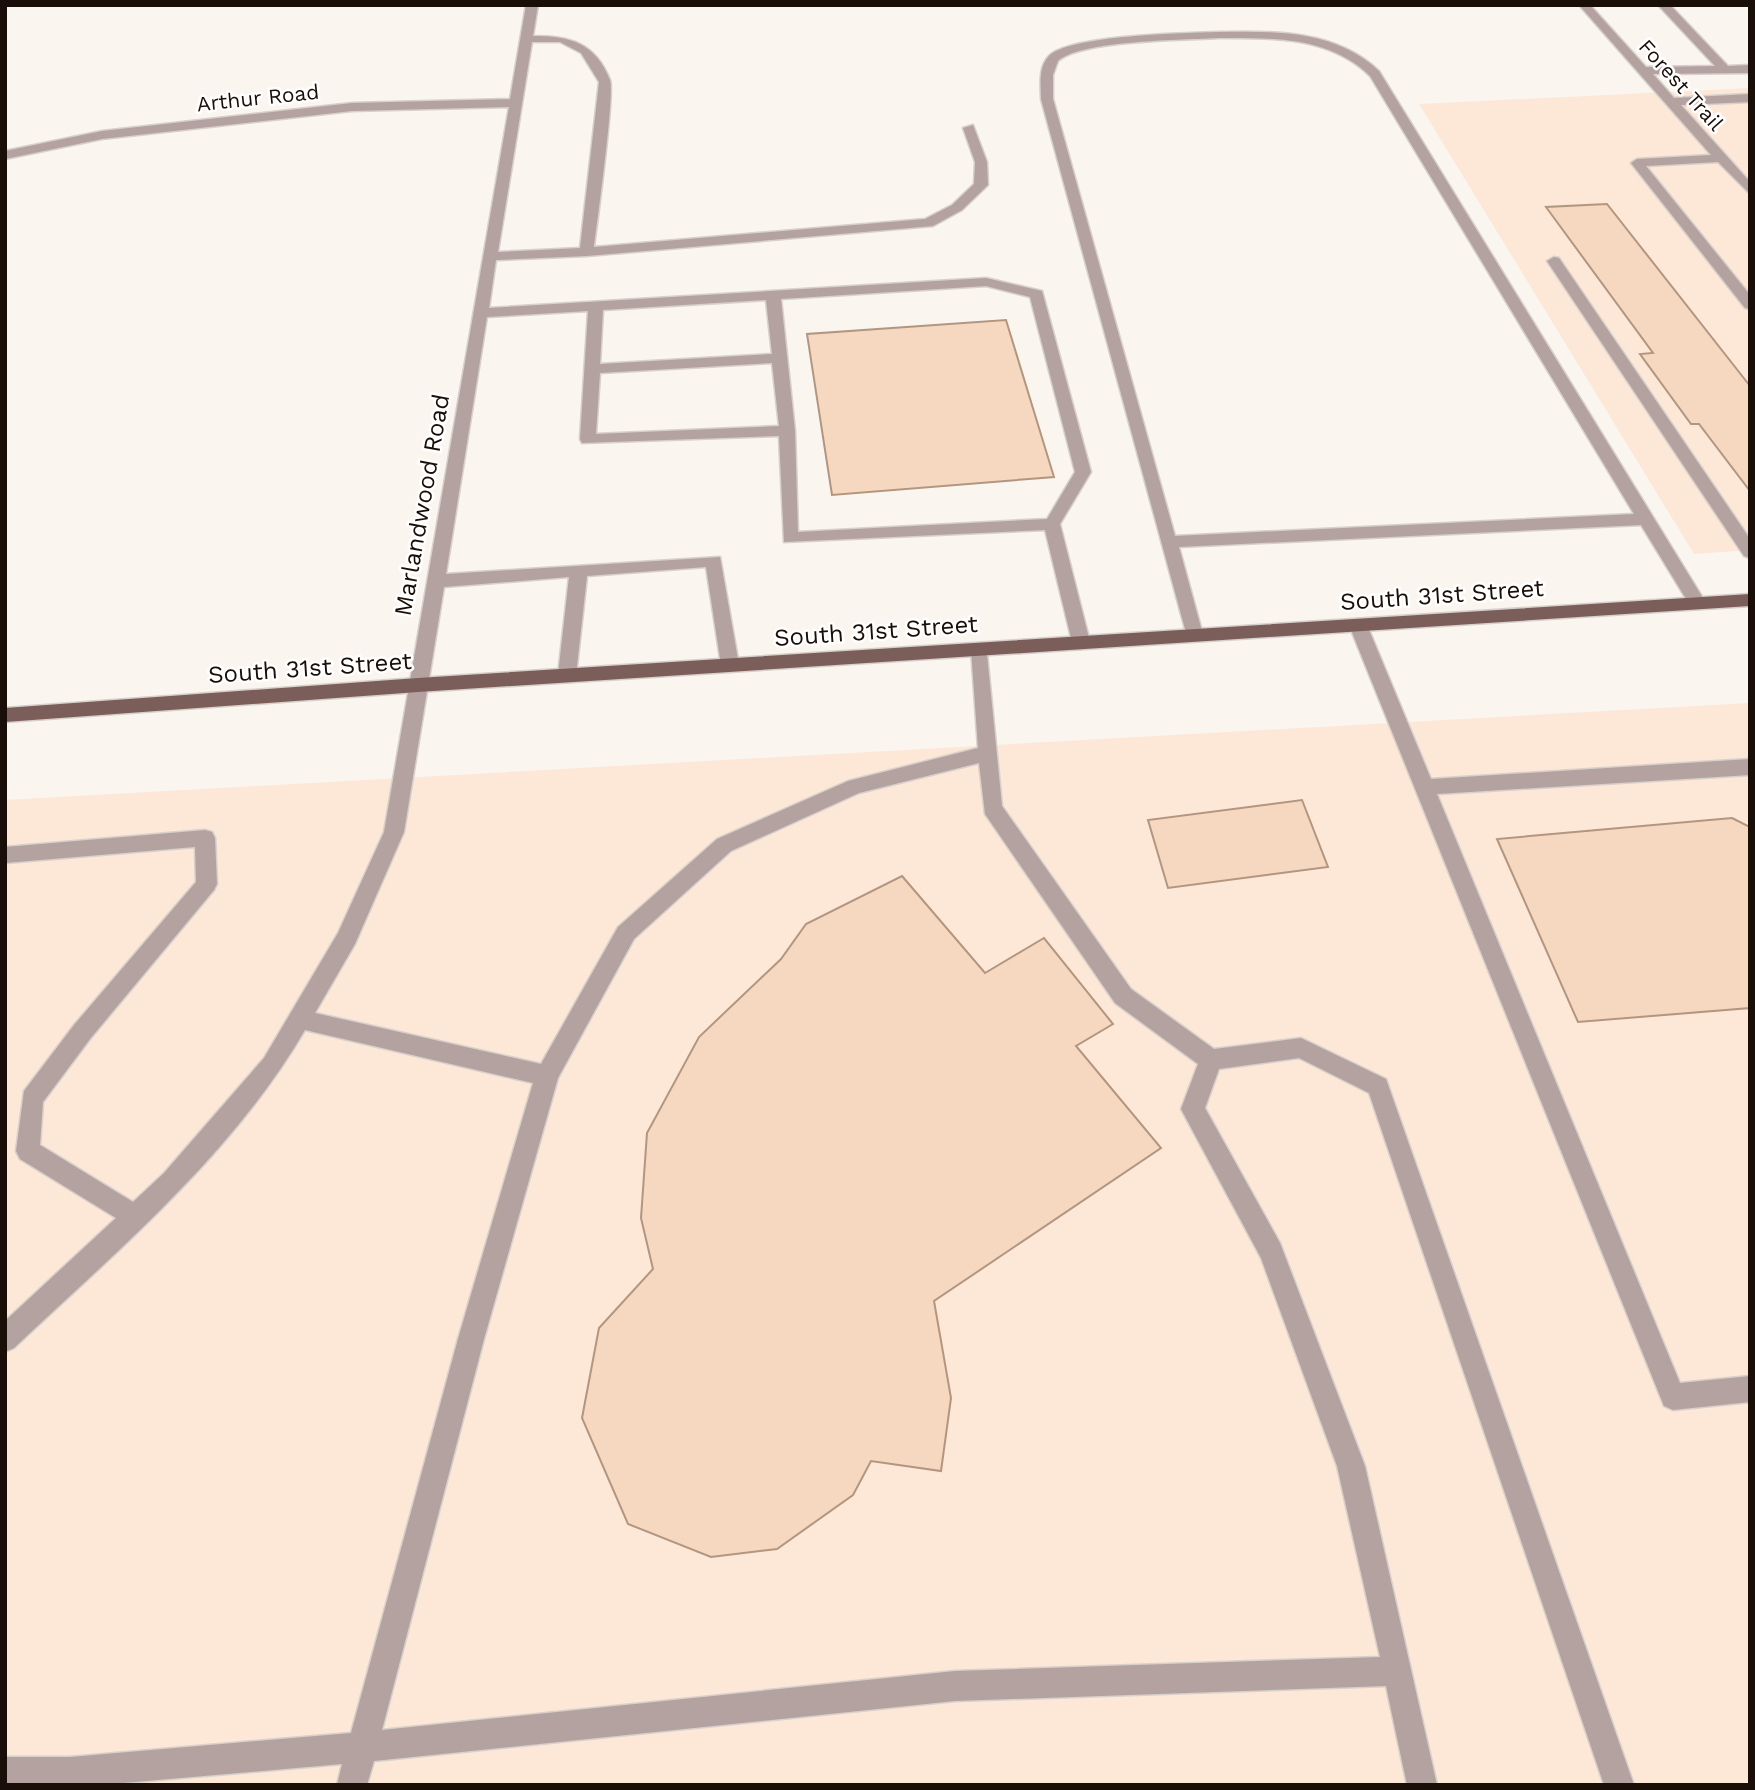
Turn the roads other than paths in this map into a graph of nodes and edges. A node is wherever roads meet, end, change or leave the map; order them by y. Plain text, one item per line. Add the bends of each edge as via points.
1 (532, 5) edge
2 (1584, 5) edge
3 (1663, 5) edge
4 (527, 39) junction
5 (1750, 69) edge
6 (1725, 70) junction
7 (1643, 71) junction
8 (1750, 98) edge
9 (1671, 102) junction
10 (517, 103) junction
11 (969, 128) dead end
12 (5, 155) edge
13 (1721, 158) junction
14 (1750, 190) edge
15 (587, 252) junction
16 (491, 256) junction
17 (1554, 261) dead end
18 (773, 294) junction
19 (1750, 305) edge
20 (596, 306) junction
21 (481, 313) junction
22 (780, 358) junction
23 (592, 369) junction
24 (787, 431) junction
25 (1647, 519) junction
26 (1052, 524) junction
27 (1170, 542) junction
28 (1750, 552) edge
29 (579, 571) junction
30 (436, 581) junction
31 (1750, 600) edge
32 (1697, 603) junction
33 (1358, 625) junction
34 (1194, 635) junction
35 (1081, 642) junction
36 (980, 649) junction
37 (730, 665) junction
38 (567, 675) junction
39 (418, 685) junction
40 (5, 715) edge
41 (988, 753) junction
42 (1750, 767) edge
43 (1424, 787) junction
44 (5, 855) edge
45 (299, 1019) junction
46 (1211, 1060) junction
47 (547, 1076) junction
48 (136, 1217) junction
49 (5, 1339) edge
50 (1750, 1389) edge
51 (1398, 1671) junction
52 (361, 1747) junction
53 (5, 1772) edge
54 (352, 1785) edge
55 (1422, 1785) edge
56 (1619, 1785) edge

1 - 4 street, Marlandwood Road
2 - 7 street, Forest Trail
3 - 6 street
4 - 10 street, Marlandwood Road
4 - 15 street via 573,44 585,51 605,82
5 - 6 street
6 - 7 street
7 - 9 street, Forest Trail
8 - 9 street
9 - 13 street, Forest Trail
10 - 12 street, Arthur Road via 352,107 102,135
10 - 16 street, Marlandwood Road
11 - 15 street via 981,162 981,185 948,215 928,223
13 - 14 street, Forest Trail
13 - 19 street via 1637,163
15 - 16 street
16 - 21 street, Marlandwood Road
17 - 28 street
18 - 20 street
18 - 22 street
18 - 26 street via 986,282 1037,294 1083,472
20 - 21 street
20 - 23 street
21 - 30 street, Marlandwood Road
22 - 23 street
22 - 24 street
23 - 24 street via 588,439
24 - 26 street via 790,538
25 - 27 street
25 - 27 street via 1375,74 1339,48 1298,40 1249,35 1145,40 1059,54 1046,74 1047,99
25 - 32 street
26 - 35 street
27 - 34 street
29 - 30 street
29 - 37 street via 714,561
29 - 38 street
30 - 39 street, Marlandwood Road
31 - 32 main road, South 31st Street
32 - 33 main road, South 31st Street
33 - 34 main road, South 31st Street
33 - 43 street
34 - 35 main road, South 31st Street
35 - 36 main road, South 31st Street
36 - 37 main road, South 31st Street
36 - 41 street
37 - 38 main road, South 31st Street
38 - 39 main road, South 31st Street
39 - 40 main road, South 31st Street
39 - 45 street, Marlandwood Road via 394,832 347,938
41 - 46 street via 992,808 1123,996
41 - 47 street via 855,786 724,845 625,933
42 - 43 street
43 - 50 street via 1672,1397
44 - 48 street via 205,838 207,884 82,1032 32,1099 28,1151
45 - 47 street
45 - 48 street, Marlandwood Road via 272,1065 173,1181
46 - 51 street via 1193,1109 1271,1252 1351,1466
46 - 56 street via 1301,1048 1378,1086
47 - 52 street
48 - 49 street, Marlandwood Road
51 - 52 street via 955,1686
51 - 55 street
52 - 53 street via 70,1772
52 - 54 street

